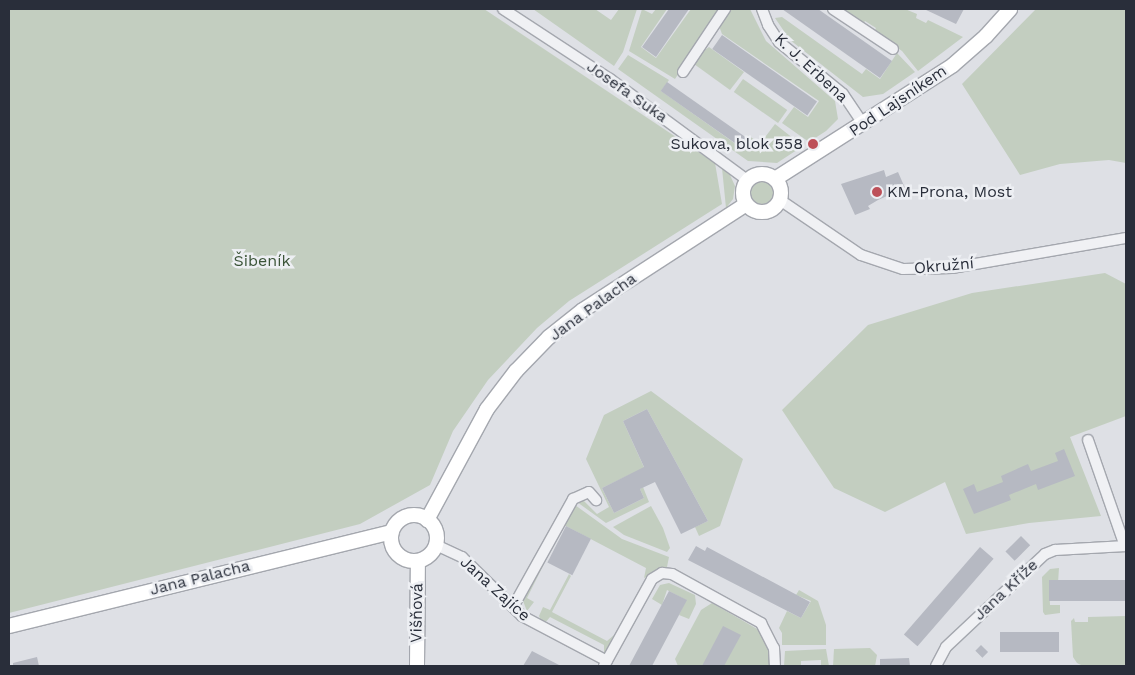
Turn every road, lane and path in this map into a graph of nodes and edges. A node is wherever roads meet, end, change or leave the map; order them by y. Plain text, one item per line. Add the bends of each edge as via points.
1 (503, 9) edge
2 (725, 9) edge
3 (762, 9) edge
4 (833, 9) edge
5 (1010, 9) edge
6 (892, 49) dead end
7 (683, 72) dead end
8 (864, 125) junction
9 (775, 179) junction
10 (747, 180) junction
11 (780, 200) junction
12 (746, 204) junction
13 (1126, 238) edge
14 (1088, 440) dead end
15 (596, 500) dead end
16 (427, 520) junction
17 (392, 532) junction
18 (436, 545) junction
19 (1126, 546) edge
20 (418, 561) junction
21 (513, 607) junction
22 (9, 626) edge
23 (606, 664) edge
24 (417, 666) edge
25 (775, 666) edge
26 (936, 666) edge

1 - 10 street, Josefa Suka via 610,79
2 - 7 street
3 - 8 street, K. J. Erbena via 779,42 843,94
4 - 6 street
5 - 8 street, Pod Lajsníkem via 959,60
8 - 9 street, Pod Lajsníkem
9 - 10 street via 764,174
9 - 11 street via 781,191
10 - 12 street via 742,191
11 - 12 street via 766,212 755,211
11 - 13 street, Okružní via 861,255 903,269 952,268
12 - 16 street, Jana Palacha via 583,310 549,337 516,370 487,409
14 - 19 street, Jana Kříže
15 - 21 street via 590,492 573,498
16 - 17 street, Jana Palacha via 406,517
16 - 18 street via 436,531
17 - 20 street via 397,553
17 - 22 street, Jana Palacha
18 - 20 street via 429,556
18 - 21 street, Jana Zajíce via 462,557
19 - 26 street, Jana Kříže via 1056,550 1045,554 946,648
20 - 24 street, Višňová
21 - 23 street, Jana Zajíce via 543,630
23 - 25 street via 652,579 662,573 672,574 762,623 774,648

